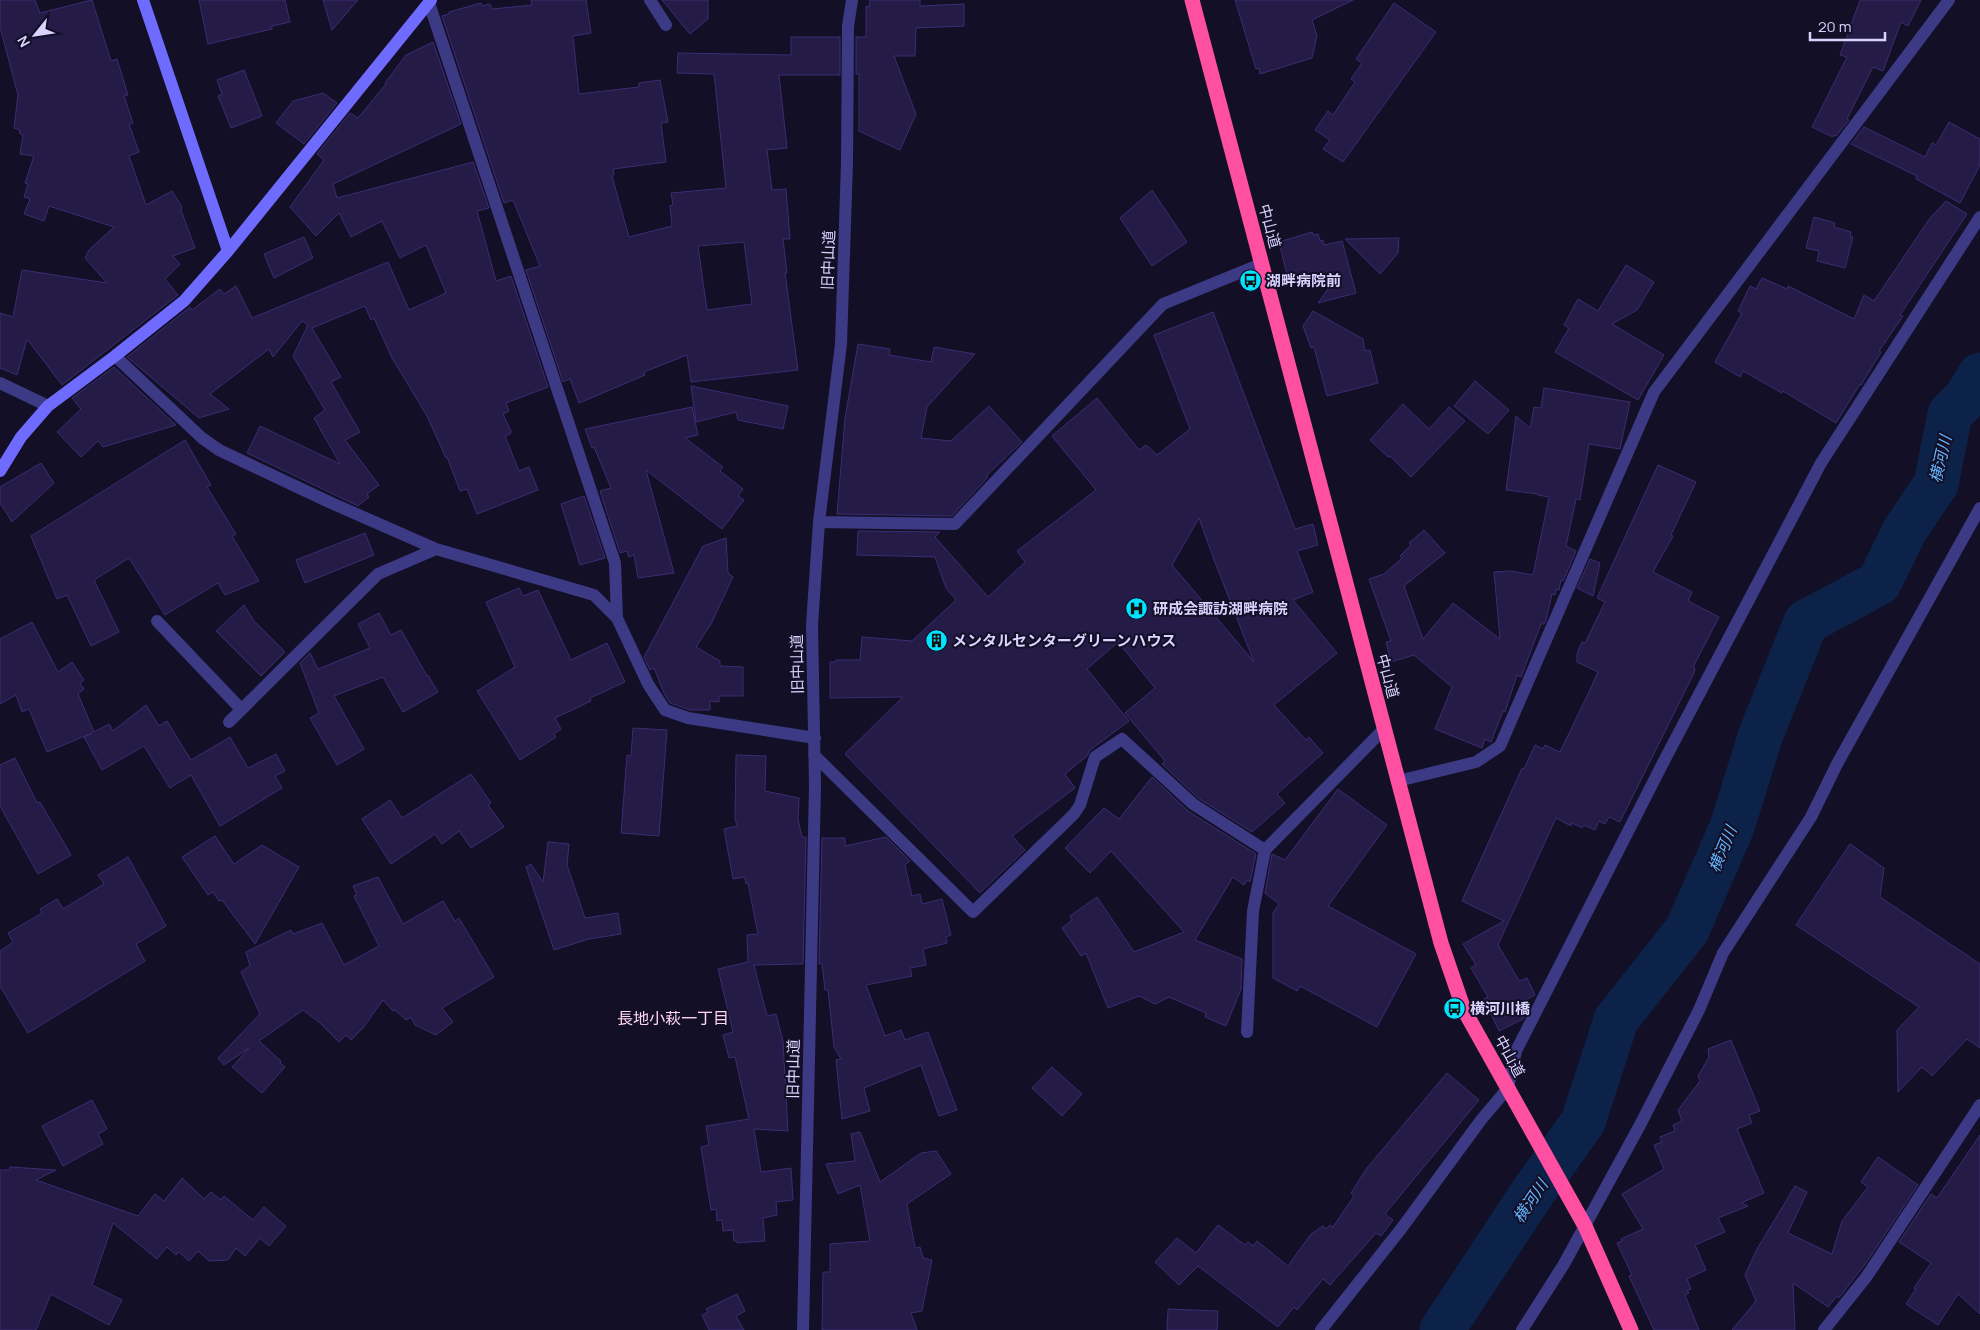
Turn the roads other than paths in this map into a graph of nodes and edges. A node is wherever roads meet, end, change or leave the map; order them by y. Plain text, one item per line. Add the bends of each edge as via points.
1 (143, 0) edge
2 (650, 0) edge
3 (852, 0) edge
4 (1192, 0) edge
5 (1949, 0) edge
6 (430, 2) edge
7 (666, 25) dead end
8 (1980, 217) edge
9 (228, 251) junction
10 (1261, 264) junction
11 (115, 356) junction
12 (0, 383) edge
13 (48, 406) junction
14 (0, 471) edge
15 (1980, 508) edge
16 (819, 522) junction
17 (436, 549) junction
18 (617, 618) junction
19 (157, 621) dead end
20 (241, 709) junction
21 (229, 722) dead end
22 (1384, 728) junction
23 (815, 738) junction
24 (814, 754) junction
25 (1398, 781) junction
26 (1265, 850) junction
27 (1247, 1032) dead end
28 (1508, 1088) junction
29 (1980, 1105) edge
30 (1582, 1221) junction
31 (803, 1330) edge
32 (1321, 1330) edge
33 (1522, 1330) edge
34 (1631, 1330) edge
35 (1824, 1330) edge

1 - 9 street
2 - 7 street
3 - 16 street, 旧中山道 via 848,26 841,344
4 - 10 highway, 中山道
5 - 25 street via 1654,392 1500,746 1476,762
6 - 9 street
6 - 18 street via 615,563
8 - 28 street via 1821,463 1516,1051
9 - 11 street via 184,301
10 - 16 street via 1163,304 955,524
10 - 22 highway, 中山道
11 - 13 street
11 - 17 street via 219,450
12 - 13 street
13 - 14 street via 21,437
15 - 30 street via 1837,764 1811,817 1722,954 1699,1010 1640,1125
16 - 23 street, 旧中山道 via 812,624
17 - 18 street via 594,595
17 - 20 street via 378,574
18 - 23 street via 648,684 665,710 688,718
19 - 20 street
20 - 21 street
22 - 25 highway, 中山道
22 - 26 street
23 - 24 street, 旧中山道
24 - 26 street via 973,912 1074,814 1096,757 1122,739 1193,804
24 - 31 street, 旧中山道
25 - 28 highway, 中山道 via 1441,943 1464,1010
26 - 27 street via 1253,911
28 - 30 highway, 中山道
28 - 32 street
29 - 35 street via 1867,1276
30 - 33 street via 1555,1279
30 - 34 highway, 中山道

